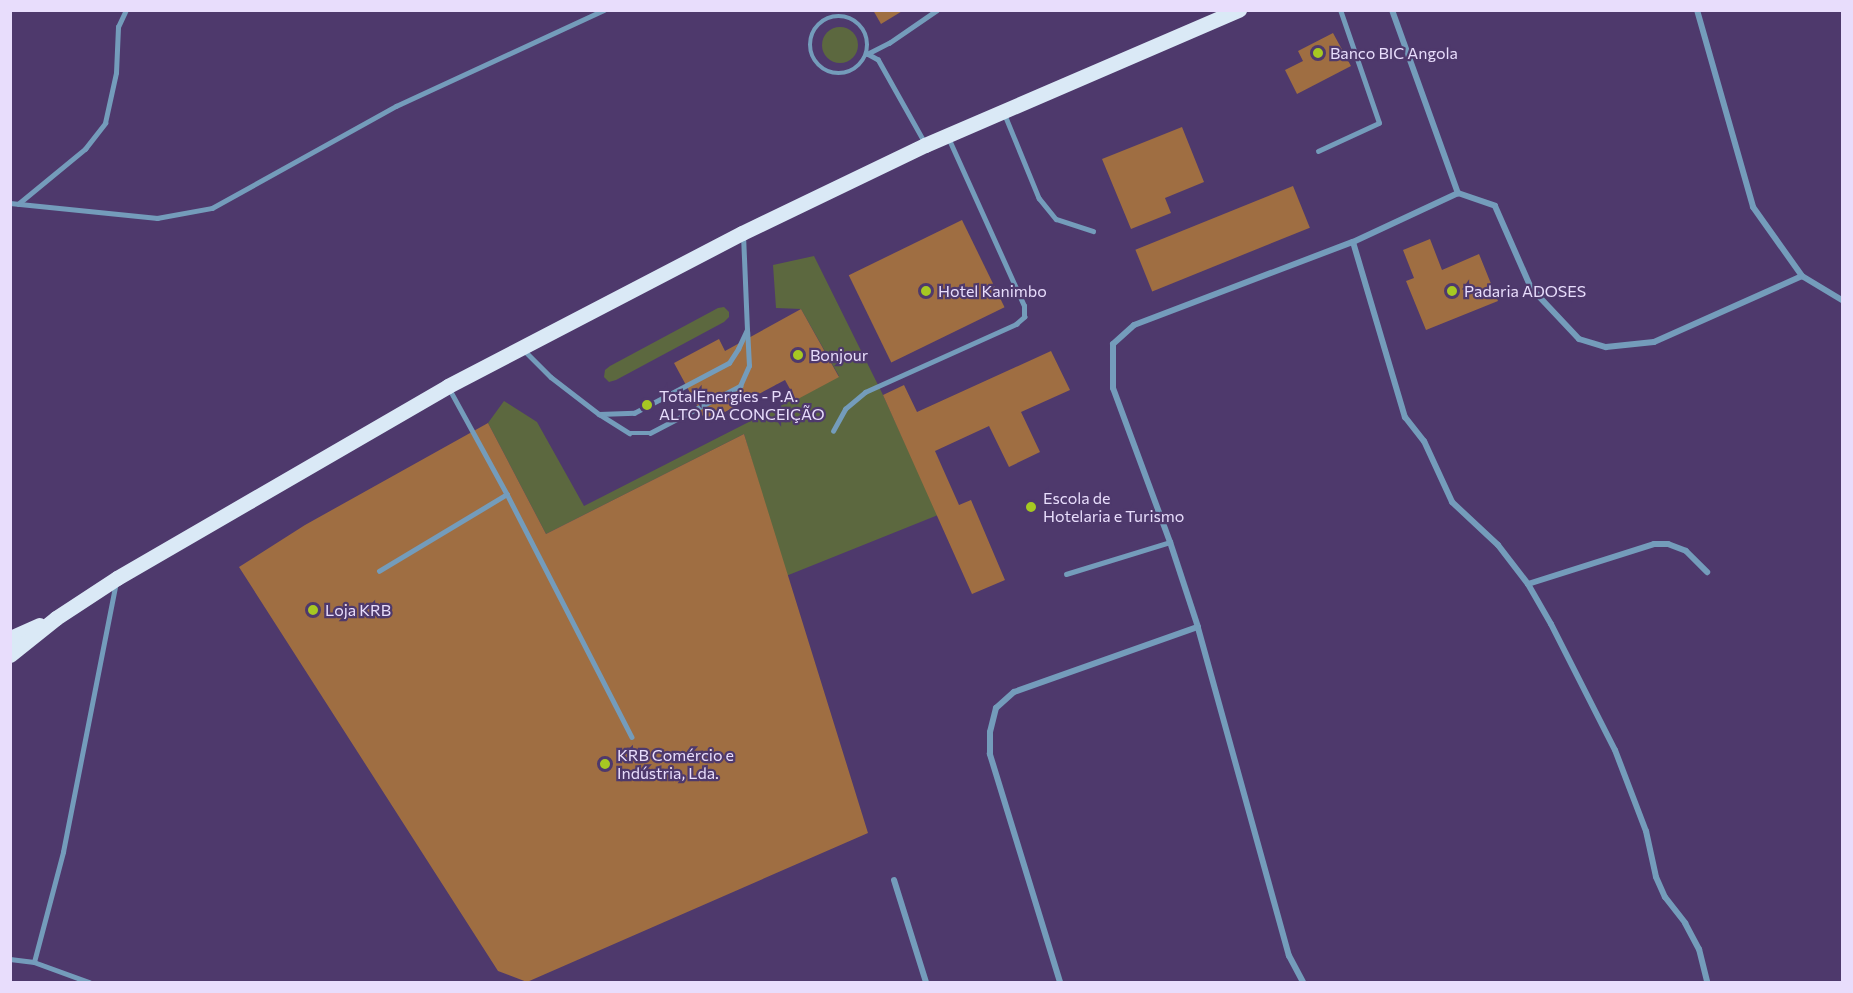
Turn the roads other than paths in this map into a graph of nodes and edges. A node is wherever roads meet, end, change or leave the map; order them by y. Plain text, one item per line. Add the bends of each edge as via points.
1 (126, 10) edge
2 (604, 10) edge
3 (937, 10) edge
4 (1340, 10) edge
5 (1392, 10) edge
6 (1697, 10) edge
7 (1233, 11) edge
8 (867, 54) junction
9 (1003, 109) junction
10 (947, 136) junction
11 (925, 145) junction
12 (1318, 152) dead end
13 (1458, 193) junction
14 (10, 203) edge
15 (18, 204) junction
16 (1093, 231) dead end
17 (742, 233) junction
18 (1353, 242) junction
19 (1802, 276) junction
20 (1842, 300) edge
21 (747, 330) junction
22 (522, 348) junction
23 (448, 386) junction
24 (599, 414) junction
25 (833, 431) dead end
26 (507, 494) junction
27 (1170, 542) junction
28 (379, 571) dead end
29 (1707, 572) dead end
30 (1066, 574) dead end
31 (117, 578) junction
32 (1528, 584) junction
33 (56, 618) junction
34 (1198, 627) junction
35 (10, 638) edge
36 (10, 655) edge
37 (632, 737) dead end
38 (894, 880) dead end
39 (10, 959) edge
40 (34, 962) junction
41 (89, 982) edge
42 (926, 982) edge
43 (1060, 982) edge
44 (1303, 982) edge
45 (1707, 982) edge

1 - 15 lane via 118,27 116,73 105,123 85,149
2 - 15 lane via 396,106 212,208 157,218
3 - 8 lane
4 - 12 lane via 1378,123
5 - 13 street
6 - 19 street via 1753,207
7 - 9 main road
8 - 8 lane via 866,34 855,20 846,17 829,18 815,29 811,38 810,47 818,64 835,74 855,70
8 - 11 lane via 878,60
9 - 10 main road
9 - 16 lane via 1039,198 1056,219
10 - 11 main road
10 - 25 lane via 1024,306 1024,317 865,392 845,409
11 - 17 main road
13 - 18 street
13 - 19 street via 1495,206 1531,288 1579,339 1606,347 1654,342
14 - 15 lane
17 - 21 lane
17 - 22 main road
18 - 27 street via 1134,325 1113,344 1113,388
18 - 32 street via 1405,417 1424,441 1452,502 1497,545
19 - 20 street
21 - 24 lane via 729,363 634,413
21 - 24 lane via 748,366 740,386 650,433 629,433
22 - 23 main road
22 - 24 lane
23 - 26 lane
23 - 31 main road
26 - 28 lane
26 - 37 lane
27 - 30 lane
27 - 34 street
29 - 32 street via 1686,551 1654,544
31 - 33 main road
31 - 40 lane via 63,852
32 - 45 street via 1615,750 1646,831 1656,876 1699,950
33 - 35 main road
33 - 36 main road
34 - 43 street via 1014,692 996,708 990,754
34 - 44 street via 1288,956
38 - 42 street
39 - 40 lane
40 - 41 lane

